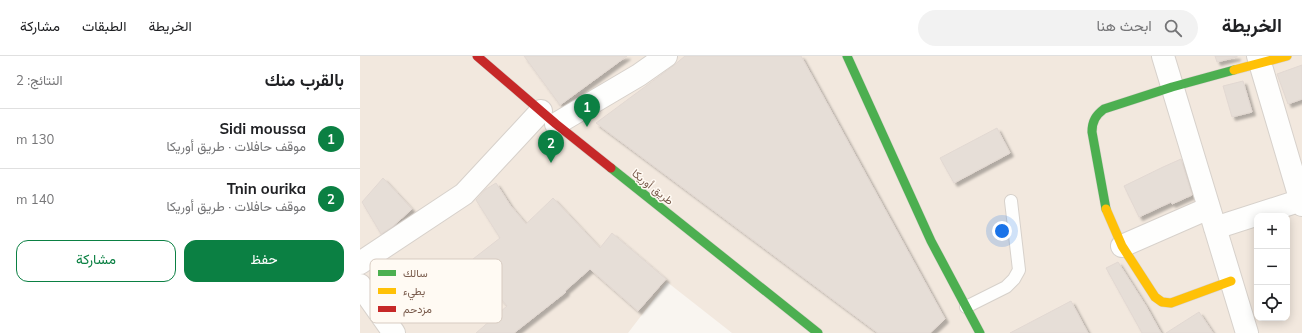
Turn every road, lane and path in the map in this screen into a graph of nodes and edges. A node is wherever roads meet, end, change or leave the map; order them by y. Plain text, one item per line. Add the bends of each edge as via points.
1 (477, 56) edge
2 (666, 56) edge
3 (847, 56) edge
4 (1164, 56) edge
5 (1287, 56) edge
6 (1259, 60) edge
7 (1172, 86) junction
8 (548, 118) junction
9 (1011, 201) dead end
10 (1302, 202) edge
11 (1212, 218) junction
12 (1122, 246) junction
13 (360, 263) edge
14 (1231, 281) junction
15 (360, 285) edge
16 (370, 299) edge
17 (966, 307) junction
18 (387, 323) edge
19 (394, 333) edge
20 (818, 333) edge
21 (980, 333) edge
22 (1247, 333) edge

1 - 8 street, طريق أوريكا
2 - 8 street via 639,75
3 - 17 street via 931,241
4 - 7 street
5 - 6 street
6 - 7 street
6 - 10 street
7 - 11 street
7 - 12 street via 1104,109 1093,121 1092,132 1106,210
8 - 13 street via 464,194
8 - 20 street, طريق أوريكا
9 - 17 lane via 1019,270 1006,287
10 - 11 street
11 - 12 street
11 - 14 street
12 - 14 street via 1155,297 1165,303
14 - 22 street
15 - 16 street
17 - 21 street
18 - 19 street

